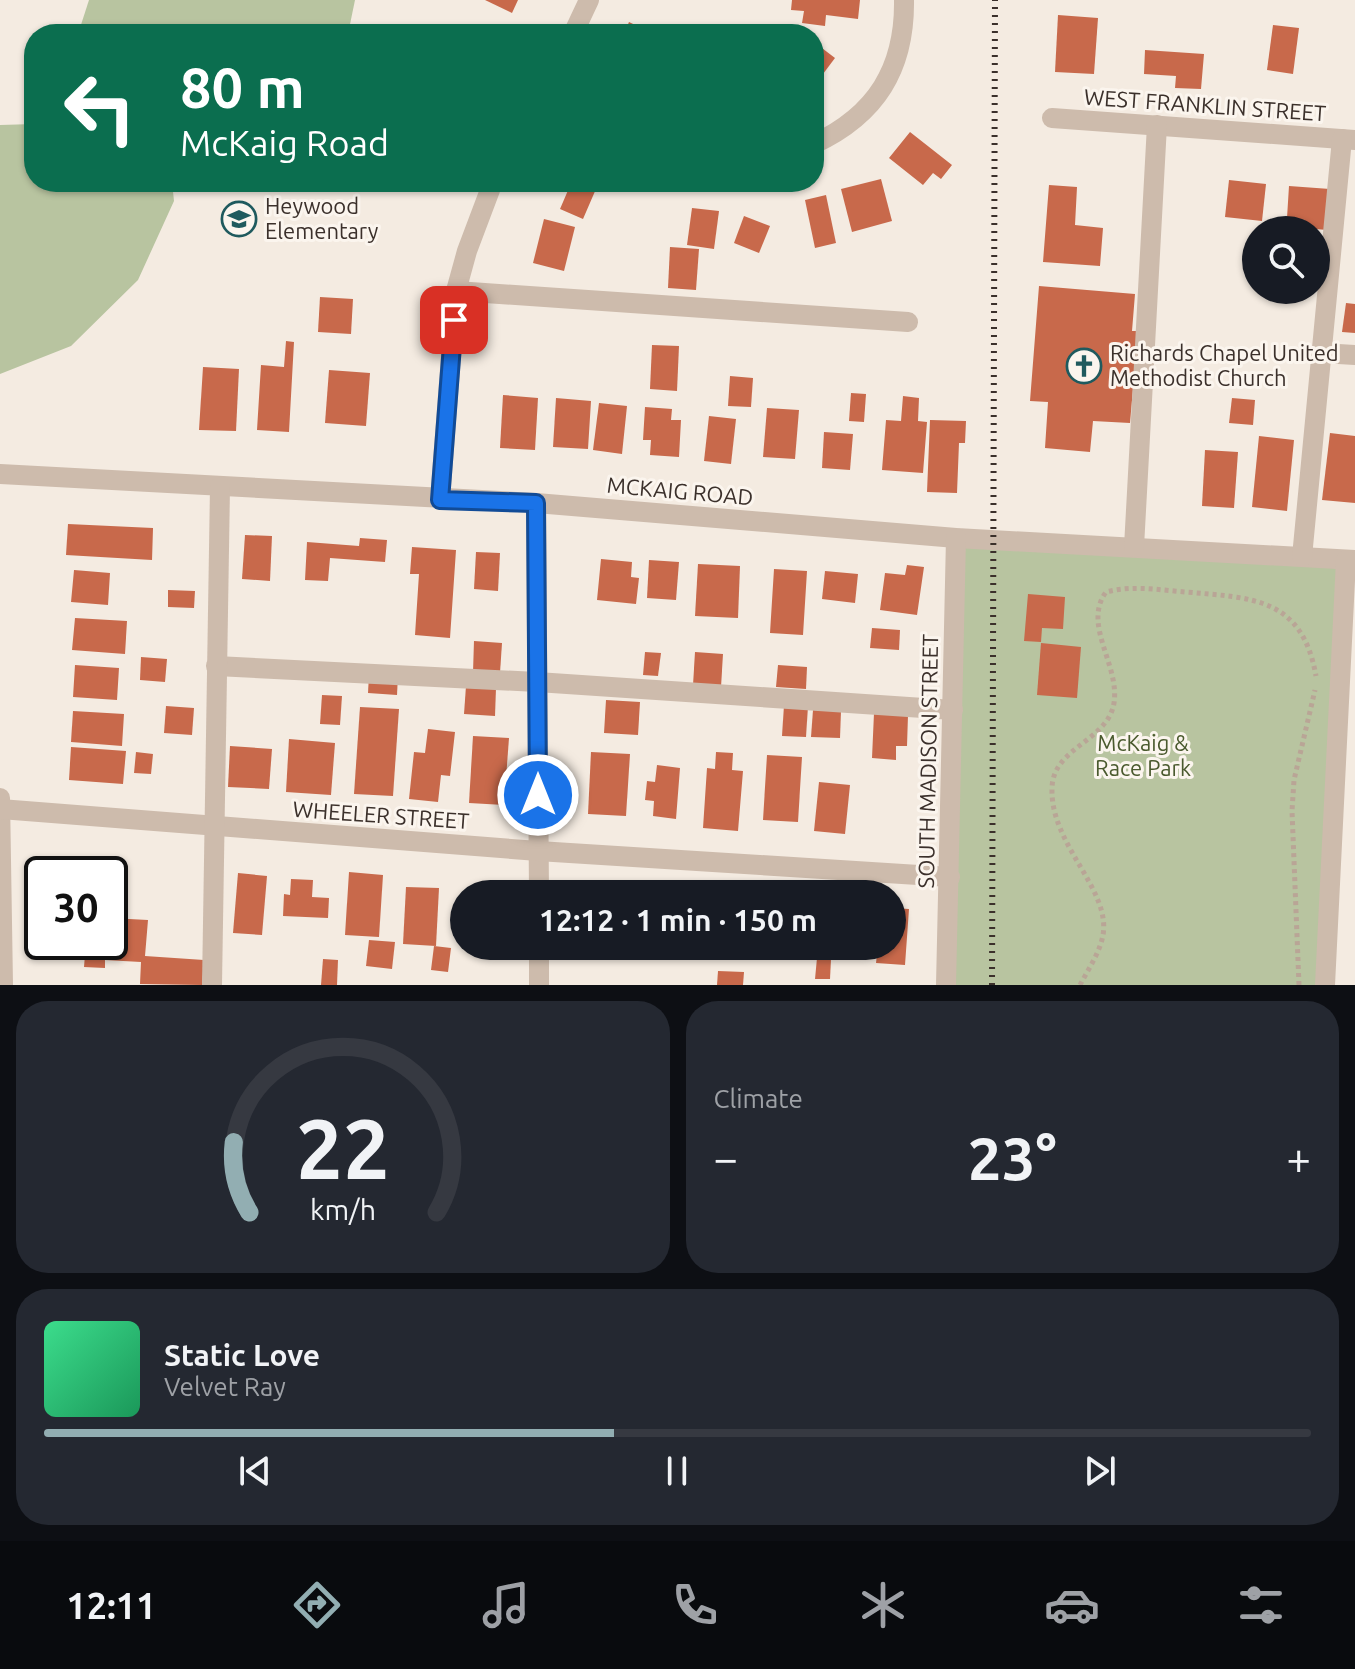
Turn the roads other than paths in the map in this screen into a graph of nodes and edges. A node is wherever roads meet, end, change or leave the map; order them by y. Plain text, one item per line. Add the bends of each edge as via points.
1 (589, 0) edge
2 (904, 0) edge
3 (578, 24) edge
4 (1052, 118) dead end
5 (1157, 125) junction
6 (824, 138) edge
7 (1349, 140) edge
8 (489, 192) edge
9 (456, 291) junction
10 (908, 322) dead end
11 (1322, 353) junction
12 (1355, 355) edge
13 (0, 474) edge
14 (220, 487) junction
15 (440, 500) junction
16 (536, 503) junction
17 (956, 538) junction
18 (1134, 547) junction
19 (1302, 557) junction
20 (1350, 560) edge
21 (216, 666) junction
22 (537, 682) junction
23 (953, 710) junction
24 (1345, 764) edge
25 (0, 798) edge
26 (0, 809) edge
27 (213, 825) junction
28 (538, 851) junction
29 (950, 877) junction
30 (539, 880) edge
31 (539, 960) edge
32 (3, 985) edge
33 (212, 985) edge
34 (539, 985) edge
35 (946, 985) edge
36 (1325, 985) edge

1 - 3 street
2 - 6 street via 894,71 864,113
4 - 5 street, WEST FRANKLIN STREET
5 - 7 street, WEST FRANKLIN STREET
5 - 18 street
7 - 11 street
8 - 9 street
9 - 10 street
9 - 15 street
11 - 12 street
11 - 19 street
13 - 14 street, MCKAIG ROAD
14 - 15 street, MCKAIG ROAD
14 - 21 street
15 - 16 street, MCKAIG ROAD
16 - 17 street, MCKAIG ROAD
16 - 22 street
17 - 18 street, MCKAIG ROAD
17 - 23 street, SOUTH MADISON STREET
18 - 19 street, MCKAIG ROAD
19 - 20 street, MCKAIG ROAD
20 - 24 street
21 - 22 street
21 - 27 street
22 - 23 street
22 - 28 street
23 - 29 street, SOUTH MADISON STREET
24 - 36 street
25 - 26 street
26 - 27 street, WHEELER STREET
26 - 32 street
27 - 28 street, WHEELER STREET
27 - 33 street
28 - 29 street, WHEELER STREET
28 - 30 street
29 - 35 street, SOUTH MADISON STREET
31 - 34 street

